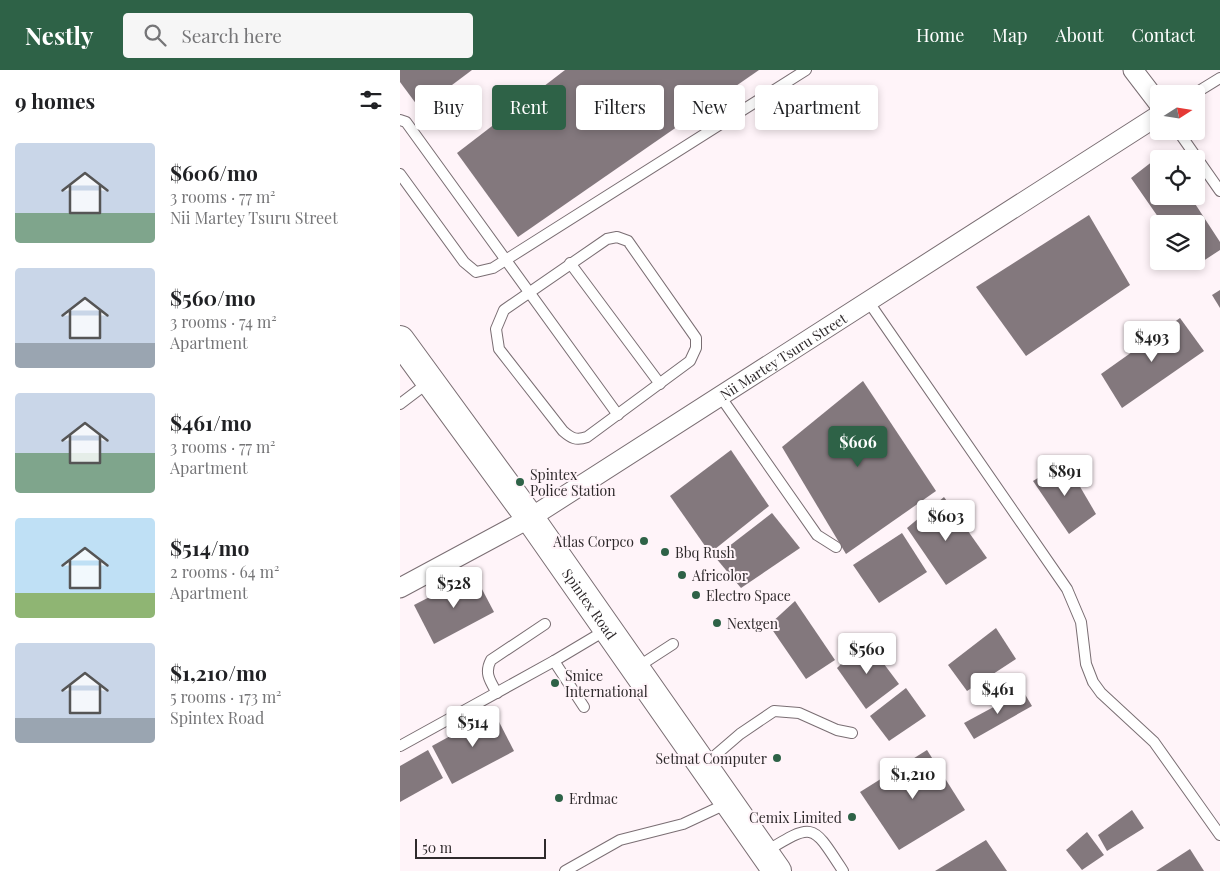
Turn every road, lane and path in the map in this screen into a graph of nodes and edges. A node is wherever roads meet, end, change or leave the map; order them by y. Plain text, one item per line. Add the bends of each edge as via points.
1 (806, 70) edge
2 (1133, 70) edge
3 (1220, 78) edge
4 (1205, 87) edge
5 (1150, 92) edge
6 (400, 120) edge
7 (1150, 121) edge
8 (1184, 140) edge
9 (400, 174) edge
10 (1220, 191) edge
11 (506, 259) junction
12 (570, 264) junction
13 (529, 292) junction
14 (868, 302) junction
15 (400, 340) edge
16 (430, 382) junction
17 (660, 384) junction
18 (720, 396) junction
19 (400, 404) edge
20 (618, 414) junction
21 (530, 518) junction
22 (836, 547) dead end
23 (400, 588) edge
24 (545, 624) dead end
25 (607, 629) junction
26 (673, 644) dead end
27 (554, 661) junction
28 (635, 669) junction
29 (497, 693) junction
30 (584, 707) dead end
31 (852, 733) dead end
32 (400, 746) edge
33 (703, 765) junction
34 (729, 803) junction
35 (1220, 835) edge
36 (770, 862) edge
37 (565, 871) edge
38 (843, 871) edge

1 - 11 lane
2 - 5 street
3 - 4 lane
6 - 11 lane via 406,122
7 - 14 street, Nii Martey Tsuru Street
8 - 10 lane
9 - 11 lane via 464,262 476,272 493,268
11 - 13 lane
12 - 13 lane
12 - 17 lane
12 - 17 lane via 607,239 617,237 628,241 696,338 696,348 690,361
13 - 20 lane
13 - 20 lane via 504,310 496,329 499,349 563,431 572,438 580,440 587,437
14 - 18 street, Nii Martey Tsuru Street
14 - 35 lane via 1066,589 1081,622 1086,664 1094,682 1154,742
15 - 16 main road, Spintex Road
16 - 19 lane
16 - 21 main road, Spintex Road
17 - 20 lane
18 - 21 street, Nii Martey Tsuru Street
18 - 22 lane via 817,535
21 - 23 street, Nii Martey Tsuru Street
21 - 25 main road, Spintex Road
24 - 29 lane via 490,660 487,671
25 - 27 lane
25 - 28 main road, Spintex Road
26 - 28 lane
27 - 29 lane
27 - 30 lane
28 - 33 main road, Spintex Road
29 - 32 lane
31 - 33 lane via 799,713 774,711
33 - 34 main road, Spintex Road
34 - 36 main road, Spintex Road
34 - 37 lane via 683,824 620,840
36 - 38 lane via 797,832 806,830 815,832 823,840

